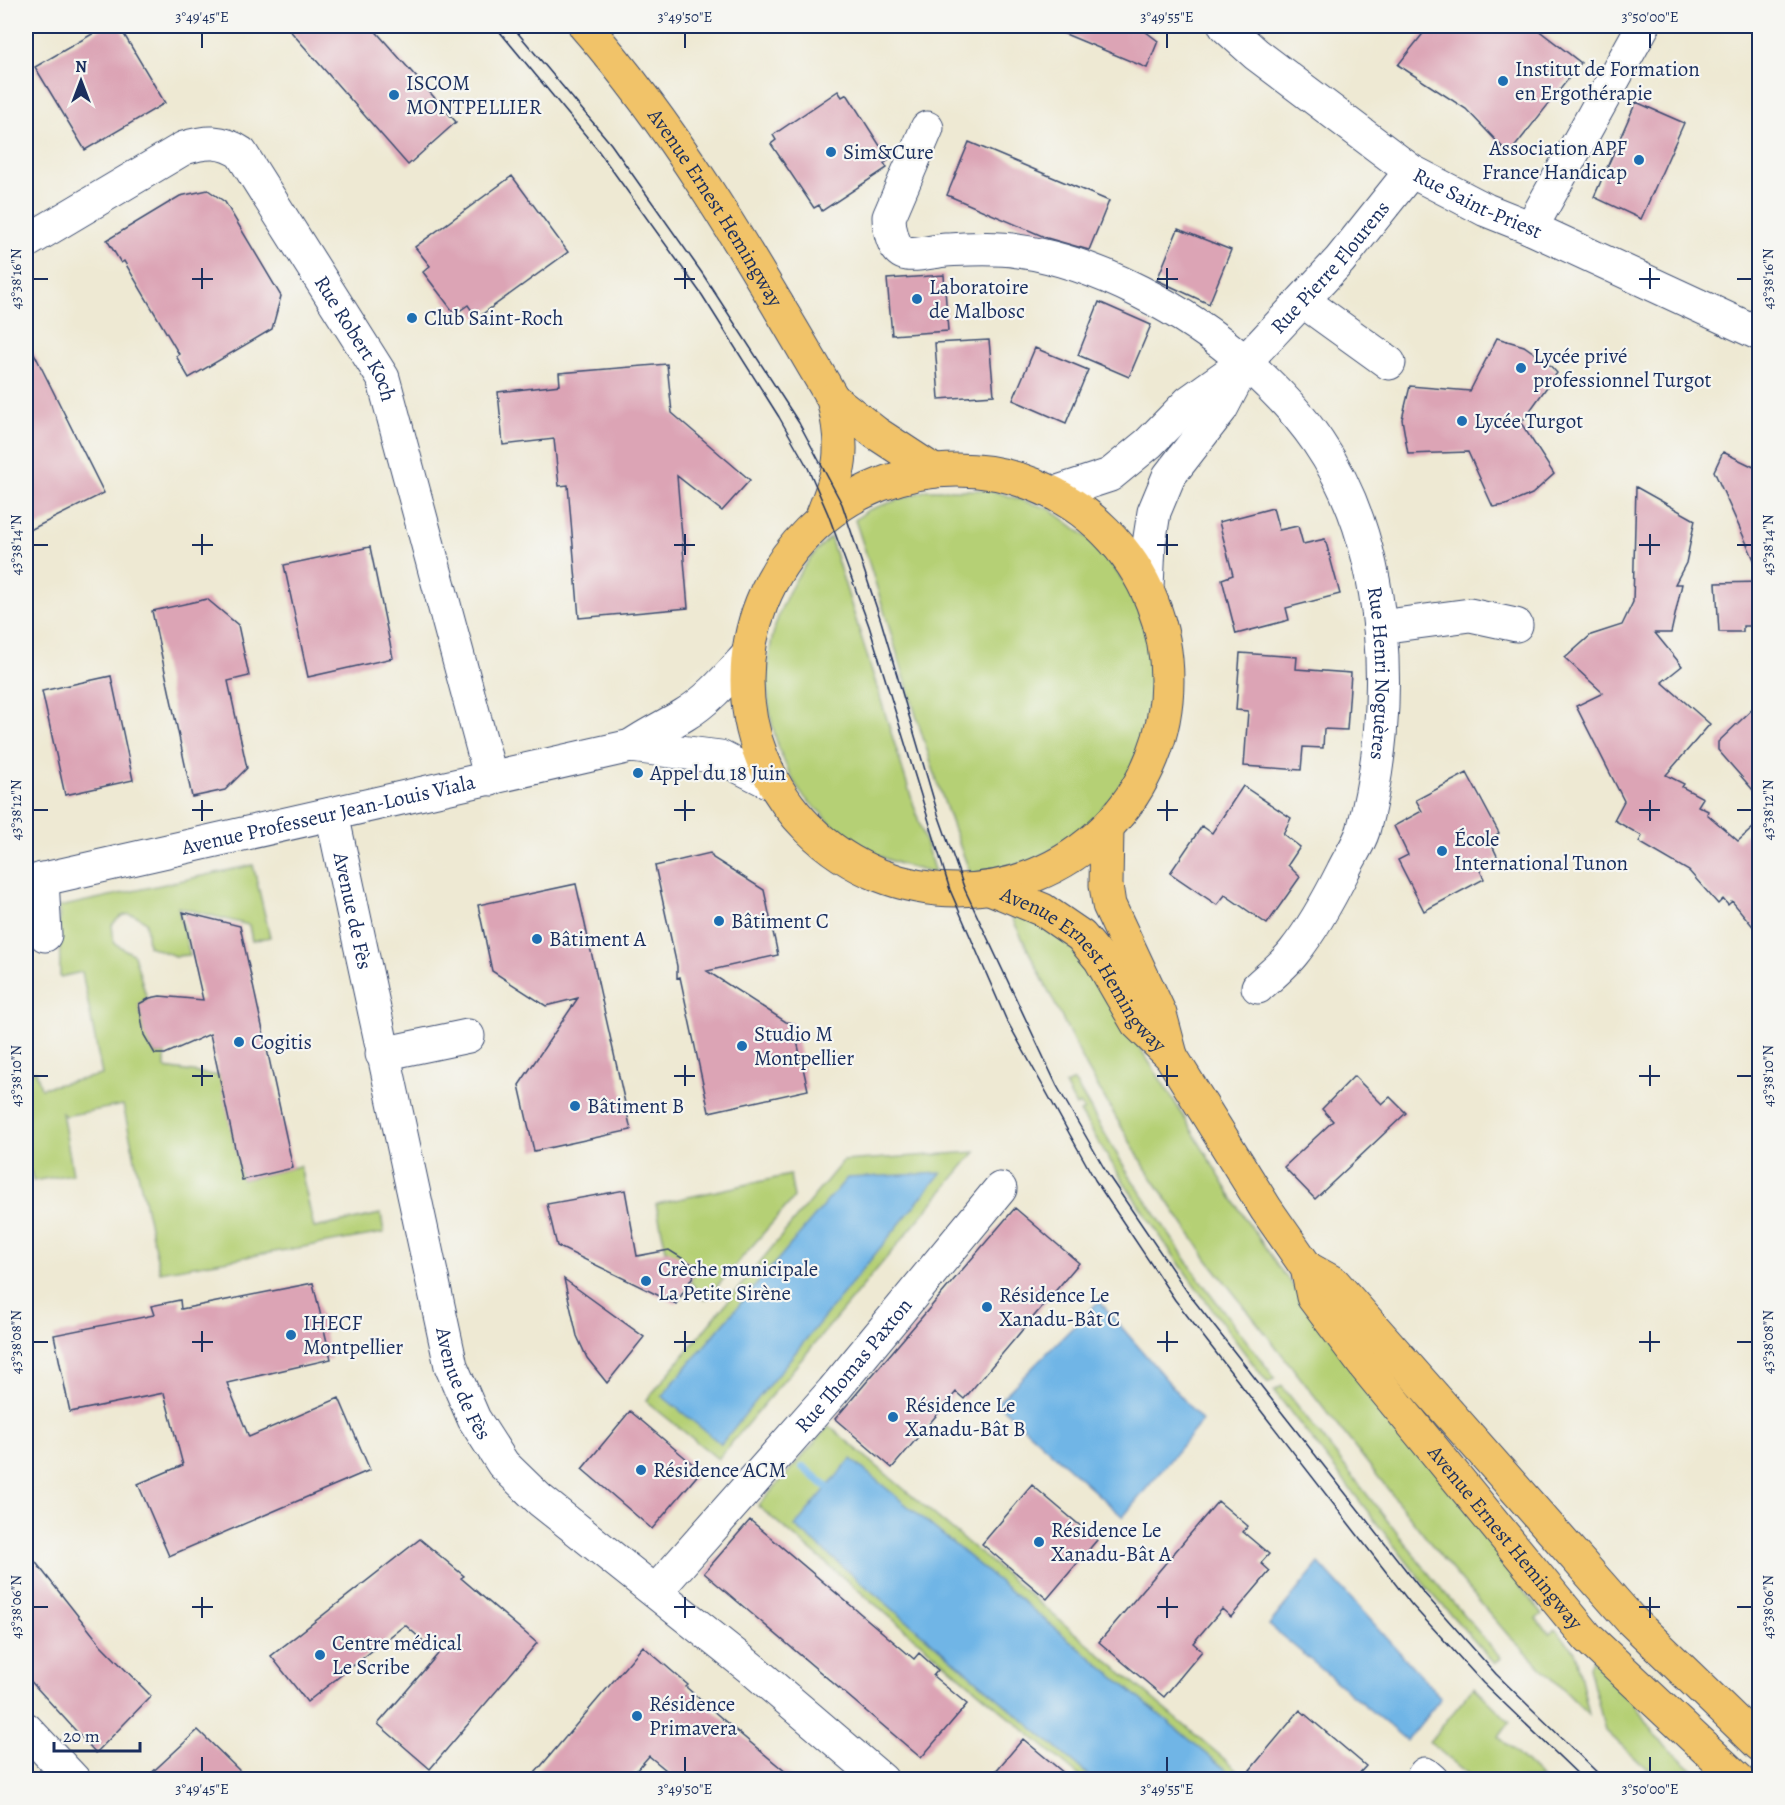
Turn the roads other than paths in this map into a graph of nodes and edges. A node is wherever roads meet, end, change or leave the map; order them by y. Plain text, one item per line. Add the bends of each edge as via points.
1 (585, 26) edge
2 (1225, 26) edge
3 (1643, 26) edge
4 (927, 128) dead end
5 (1411, 171) junction
6 (1531, 228) junction
7 (26, 242) edge
8 (1303, 301) junction
9 (1760, 334) edge
10 (1245, 362) junction
11 (1389, 363) dead end
12 (833, 399) junction
13 (934, 471) junction
14 (1055, 493) junction
15 (821, 519) junction
16 (1146, 587) junction
17 (1516, 626) dead end
18 (1380, 627) junction
19 (748, 655) junction
20 (631, 746) junction
21 (491, 778) junction
22 (775, 785) junction
23 (332, 814) junction
24 (1107, 828) junction
25 (34, 881) edge
26 (990, 888) junction
27 (45, 935) dead end
28 (1258, 987) dead end
29 (468, 1036) dead end
30 (382, 1054) junction
31 (1171, 1056) junction
32 (1000, 1189) dead end
33 (1307, 1268) junction
34 (656, 1591) junction
35 (26, 1729) edge
36 (1760, 1745) edge
37 (74, 1779) edge
38 (882, 1779) edge
39 (1739, 1779) edge

1 - 12 main road, Avenue Ernest Hemingway via 621,66 721,208
2 - 5 street, Rue Saint-Priest via 1256,54
3 - 6 street
4 - 10 street, Rue Henri Noguères via 889,217 898,250 906,254 1018,250 1085,268 1197,325
5 - 6 street, Rue Saint-Priest via 1486,210
5 - 8 street, Rue Pierre Flourens
6 - 9 street, Rue Saint-Priest
7 - 21 street, Rue Robert Koch via 184,148 228,143 241,153 383,378
8 - 10 street, Rue Pierre Flourens
8 - 11 street
10 - 14 street, Rue Pierre Flourens via 1189,402 1110,475
10 - 16 street, Rue Pierre Flourens via 1221,409 1169,476 1155,512
10 - 18 street, Rue Henri Noguères via 1318,441 1341,484 1362,534
12 - 13 main road, Avenue Ernest Hemingway
12 - 15 main road, Avenue Ernest Hemingway via 841,431 841,459
13 - 14 main road via 986,472
13 - 15 main road via 871,488
14 - 16 main road via 1092,518 1123,549
15 - 19 main road via 776,572 763,598
16 - 24 main road via 1160,621 1168,695 1162,732 1149,767 1131,800
17 - 18 street via 1470,615
18 - 28 street, Rue Henri Noguères via 1383,674 1375,766 1362,833 1326,905 1293,954
19 - 20 street, Avenue Professeur Jean-Louis Viala via 709,698
19 - 22 main road via 747,700 756,744
20 - 21 street, Avenue Professeur Jean-Louis Viala
20 - 22 street, Avenue Professeur Jean-Louis Viala via 720,758
21 - 23 street, Avenue Professeur Jean-Louis Viala
22 - 26 main road via 795,814 820,839 881,876 915,886 950,890
23 - 25 street, Avenue Professeur Jean-Louis Viala
23 - 30 street, Avenue de Fès
24 - 26 main road via 1072,856 1043,871
24 - 31 main road, Avenue Ernest Hemingway via 1109,905 1160,1014
25 - 27 street
26 - 31 main road, Avenue Ernest Hemingway via 1043,910 1081,936 1100,959 1137,1023
29 - 30 street
30 - 34 street, Avenue de Fès via 451,1366 474,1419 503,1464 540,1500
31 - 33 main road, Avenue Ernest Hemingway
32 - 34 street, Rue Thomas Paxton via 832,1391
33 - 36 main road, Avenue Ernest Hemingway via 1334,1283 1630,1619
33 - 39 main road, Avenue Ernest Hemingway via 1313,1297 1567,1614
34 - 38 street, Avenue de Fès
35 - 37 street

